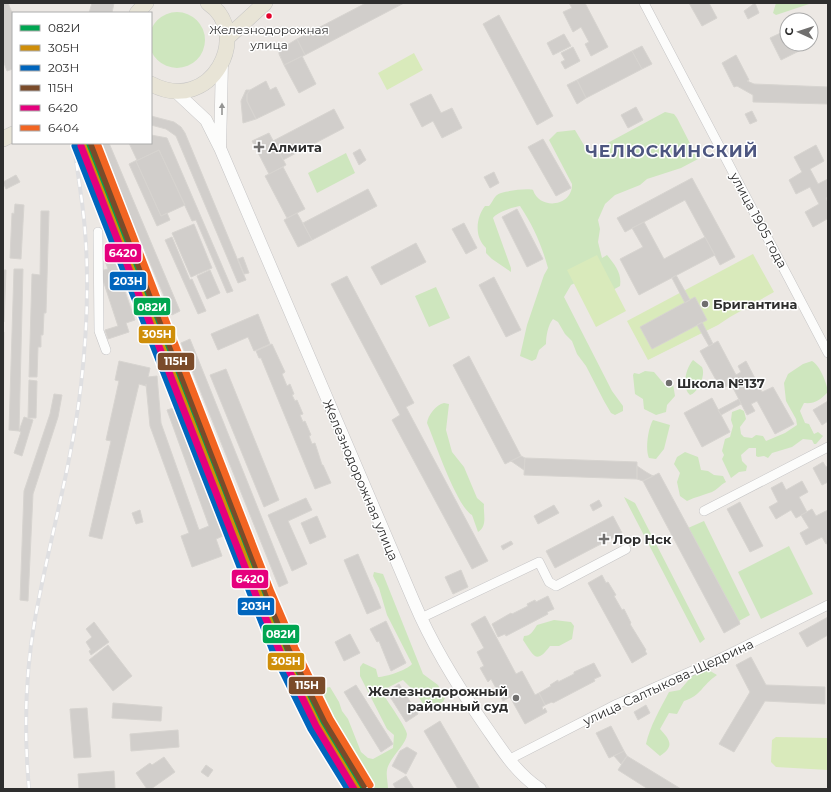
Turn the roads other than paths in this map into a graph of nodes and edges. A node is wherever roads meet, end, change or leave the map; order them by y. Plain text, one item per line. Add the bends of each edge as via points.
1 (146, 3) edge
2 (265, 3) edge
3 (644, 3) edge
4 (214, 4) edge
5 (138, 12) edge
6 (227, 38) junction
7 (222, 62) junction
8 (154, 87) edge
9 (175, 91) junction
10 (12, 134) edge
11 (3, 139) edge
12 (220, 148) junction
13 (98, 232) dead end
14 (106, 350) dead end
15 (828, 353) edge
16 (828, 447) edge
17 (704, 510) dead end
18 (626, 549) dead end
19 (828, 605) edge
20 (421, 618) junction
21 (508, 760) junction
22 (540, 789) edge

1 - 5 main road
2 - 6 main road
3 - 15 street, улица 1905 года
4 - 6 main road
6 - 7 main road
7 - 9 main road via 213,76 200,86
12 -> 7 street
8 - 9 main road
9 - 12 street, Железнодорожная улица via 206,120
10 - 11 main road
12 - 20 street, Железнодорожная улица
13 - 14 street via 99,331
16 - 17 street
18 - 20 street via 556,586 549,582 539,562
19 - 21 street, улица Салтыкова-Щедрина via 719,659 617,704
20 - 21 street, Железнодорожная улица via 443,662
21 - 22 street, Железнодорожная улица

